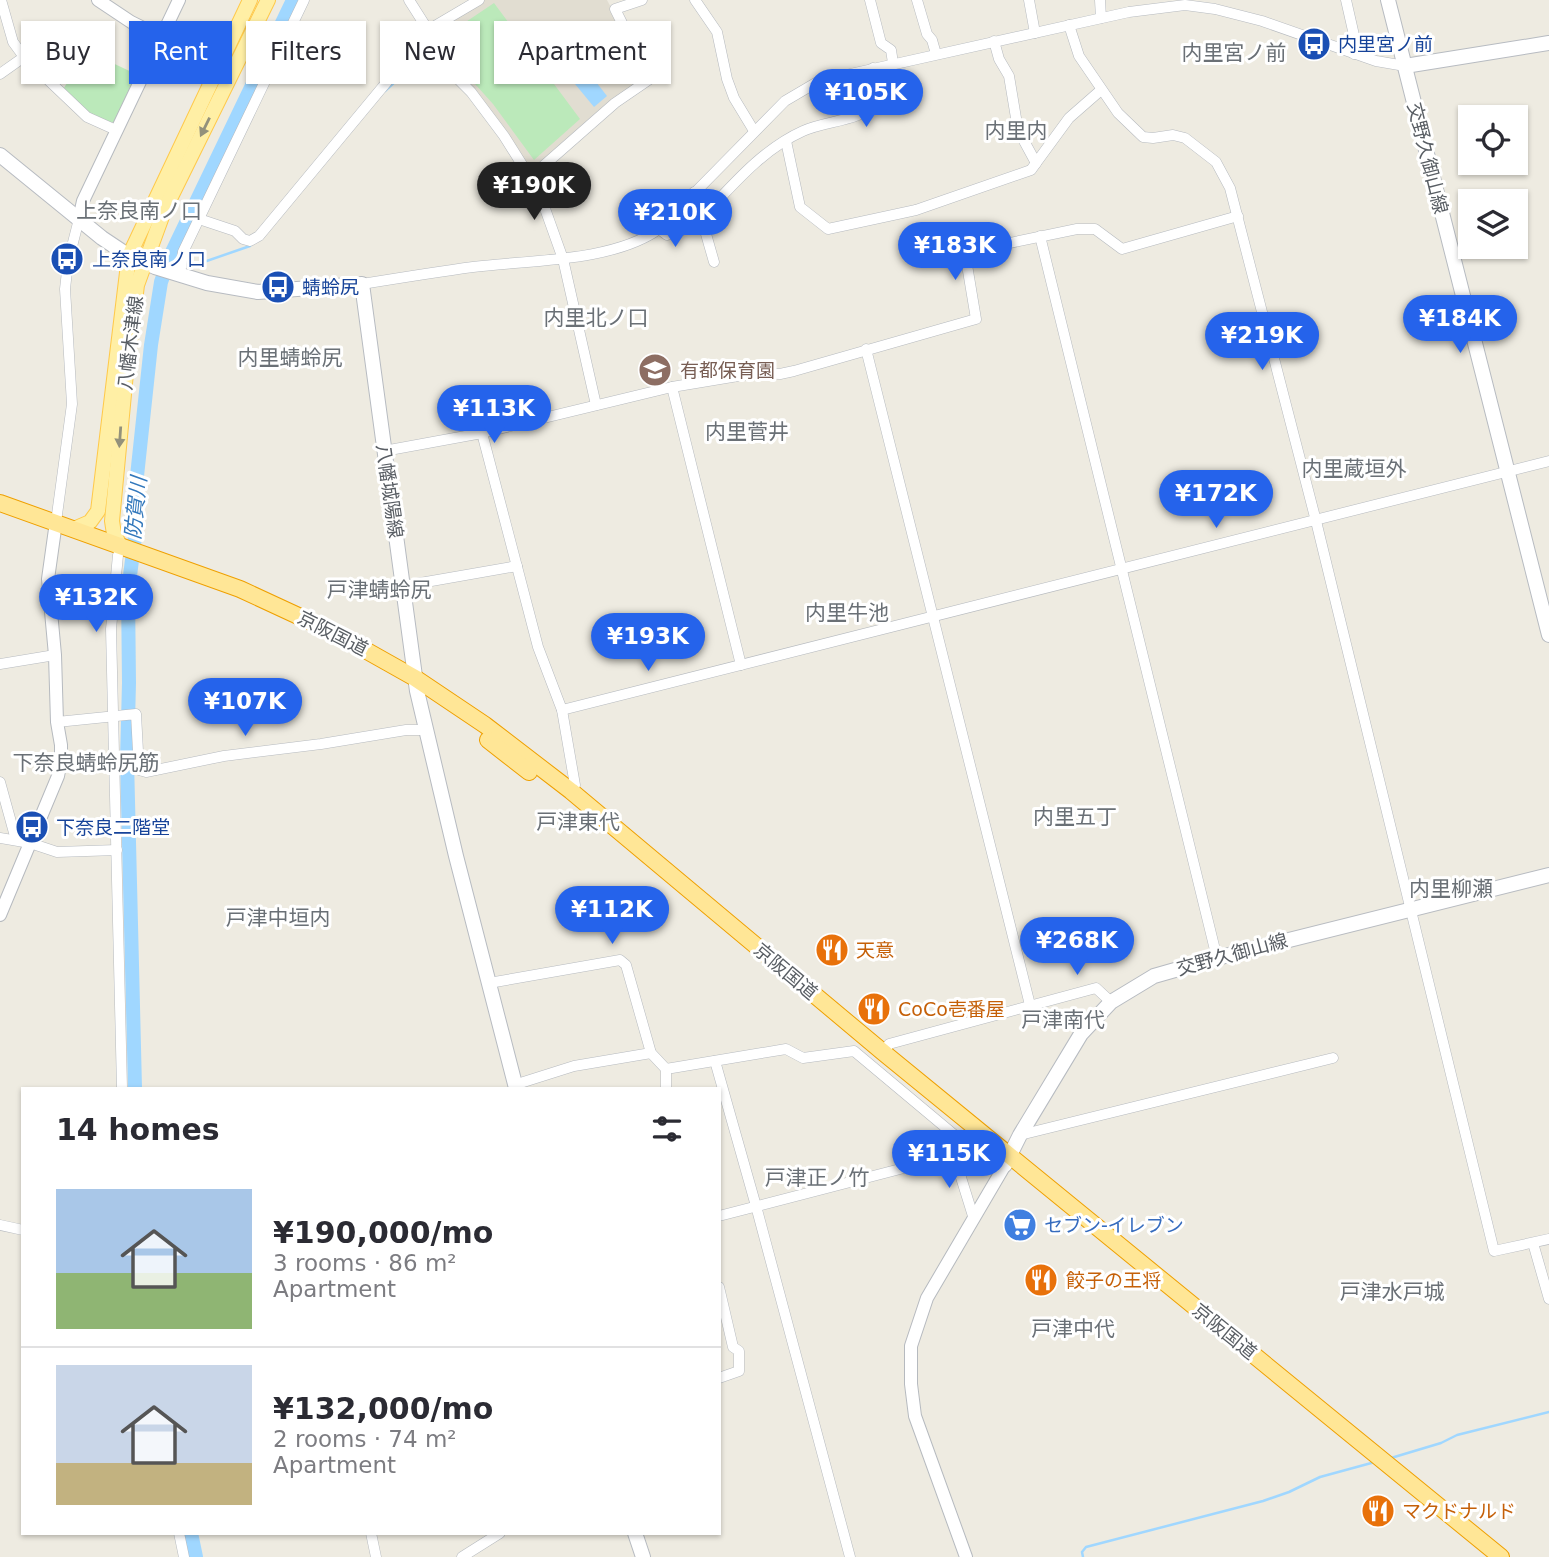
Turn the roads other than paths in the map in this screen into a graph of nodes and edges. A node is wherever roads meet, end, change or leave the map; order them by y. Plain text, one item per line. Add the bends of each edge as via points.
1 (1, 0) edge
2 (98, 0) edge
3 (179, 0) edge
4 (250, 0) edge
5 (268, 0) edge
6 (303, 0) edge
7 (409, 0) edge
8 (478, 0) edge
9 (642, 0) edge
10 (695, 0) edge
11 (870, 0) edge
12 (917, 0) edge
13 (1029, 0) edge
14 (1100, 0) edge
15 (1346, 0) edge
16 (1388, 0) edge
17 (1101, 18) junction
18 (130, 21) edge
19 (169, 21) edge
20 (422, 21) edge
21 (443, 21) edge
22 (1069, 25) junction
23 (1035, 33) junction
24 (232, 37) edge
25 (994, 41) junction
26 (1549, 43) edge
27 (21, 53) edge
28 (936, 54) junction
29 (1354, 54) junction
30 (21, 59) edge
31 (893, 63) junction
32 (1405, 66) junction
33 (873, 68) junction
34 (0, 74) edge
35 (52, 84) edge
36 (139, 84) edge
37 (209, 84) edge
38 (223, 84) edge
39 (385, 84) edge
40 (463, 84) edge
41 (1101, 90) junction
42 (222, 94) junction
43 (116, 130) junction
44 (754, 131) junction
45 (786, 141) junction
46 (0, 155) edge
47 (1036, 163) junction
48 (533, 175) junction
49 (694, 192) junction
50 (1237, 216) junction
51 (79, 219) junction
52 (199, 219) junction
53 (701, 219) junction
54 (659, 229) junction
55 (1040, 236) junction
56 (129, 256) junction
57 (563, 259) junction
58 (714, 262) dead end
59 (150, 265) junction
60 (180, 275) junction
61 (362, 284) junction
62 (866, 349) junction
63 (672, 387) junction
64 (596, 405) junction
65 (482, 433) junction
66 (384, 451) junction
67 (1549, 461) edge
68 (1507, 472) junction
69 (0, 503) edge
70 (0, 513) edge
71 (1316, 521) junction
72 (55, 527) junction
73 (76, 528) junction
74 (121, 550) junction
75 (517, 566) junction
76 (1123, 569) junction
77 (403, 586) junction
78 (933, 617) junction
79 (1549, 635) edge
80 (55, 655) junction
81 (0, 664) edge
82 (741, 665) junction
83 (416, 684) junction
84 (562, 710) junction
85 (112, 715) junction
86 (57, 722) junction
87 (425, 730) junction
88 (0, 782) edge
89 (571, 791) junction
90 (0, 838) edge
91 (16, 840) junction
92 (30, 843) junction
93 (117, 849) junction
94 (1549, 875) edge
95 (1410, 909) junction
96 (0, 915) edge
97 (1217, 958) junction
98 (489, 983) junction
99 (1111, 1002) junction
100 (1030, 1005) junction
101 (651, 1053) junction
102 (884, 1053) junction
103 (1333, 1058) dead end
104 (715, 1061) junction
105 (666, 1069) junction
106 (122, 1087) edge
107 (515, 1087) edge
108 (666, 1087) edge
109 (1020, 1135) junction
110 (975, 1146) junction
111 (954, 1155) junction
112 (1007, 1159) junction
113 (756, 1206) junction
114 (721, 1215) edge
115 (974, 1216) junction
116 (0, 1226) edge
117 (21, 1230) edge
118 (1549, 1239) edge
119 (1533, 1243) junction
120 (721, 1295) edge
121 (1549, 1299) edge
122 (721, 1377) edge
123 (179, 1535) edge
124 (371, 1535) edge
125 (497, 1535) edge
126 (636, 1535) edge
127 (184, 1557) edge
128 (376, 1557) edge
129 (462, 1557) edge
130 (643, 1557) edge
131 (850, 1557) edge
132 (966, 1557) edge
133 (1485, 1557) edge
134 (1502, 1557) edge

1 - 27 street via 13,42
2 - 18 street
3 - 19 street
4 - 24 main road, 八幡木津線
5 - 42 main road, 八幡木津線
6 - 52 street
7 - 20 street
8 - 21 street
9 - 48 street via 615,9 650,79 615,103
10 - 44 street via 717,32 734,99
11 - 31 street via 881,43 891,50
12 - 28 street
13 - 23 street
14 - 17 street
15 - 29 street
16 - 32 main road, 交野久御山線
17 - 22 street
17 - 29 street via 1185,5 1215,9
22 - 23 street
22 - 41 street via 1079,56
23 - 25 street
25 - 28 street
25 - 47 street via 1009,76 1018,130
26 - 32 main road
28 - 31 street
29 - 32 street
30 - 34 street
31 - 33 street
32 - 68 main road, 交野久御山線
33 - 44 street via 819,80 785,101
33 - 45 street via 878,102 874,107
35 - 43 street via 87,117
36 - 43 street
37 - 56 main road, 八幡木津線
38 - 42 street
39 - 52 street via 259,236 250,241 236,231
40 - 48 street
41 - 47 street via 1069,118
41 - 50 street via 1143,136 1185,138 1216,162 1230,188
42 -> 59 main road, 八幡木津線 via 164,211
43 - 51 street
44 - 49 street
45 - 47 street via 800,207 828,229 916,210 1031,170
45 - 53 street via 750,167
46 - 51 main road
48 - 57 street
49 - 53 street
49 - 54 street
50 - 55 street via 1122,249 1096,229
50 - 71 street
51 - 56 main road
51 - 72 street via 65,289 72,404
52 - 60 street via 183,252
53 - 54 street via 667,235
53 - 58 street
54 - 57 street via 635,243
55 - 62 street via 965,253 976,319
55 - 76 street
56 - 59 main road
56 - 73 main road, 八幡木津線 via 98,511 90,522
57 - 61 street
57 - 64 street
59 - 60 main road
59 -> 74 main road, 八幡木津線 via 137,285 126,373 112,521
60 - 61 main road via 258,292
61 - 66 main road, 八幡城陽線
62 - 63 street via 787,372
62 - 78 street
63 - 64 street
63 - 82 street
64 - 65 street
65 - 66 street
65 - 75 street
66 - 77 main road, 八幡城陽線
67 - 68 street
68 - 71 street
68 - 79 main road, 交野久御山線
69 - 72 highway, 京阪国道
70 - 72 highway, 京阪国道
71 - 76 street
71 - 95 street
72 - 73 highway, 京阪国道
72 - 74 highway, 京阪国道
72 - 80 street via 48,579
73 - 74 highway, 京阪国道
74 - 83 highway, 京阪国道 via 294,622
74 - 85 street via 111,629
75 - 77 street
75 - 84 street via 538,647
76 - 78 street
76 - 97 street
77 - 83 main road, 八幡城陽線
78 - 82 street
78 - 100 street
80 - 81 street
80 - 86 street
82 - 84 street
83 - 87 main road, 八幡城陽線
83 - 89 highway, 京阪国道 via 511,744
83 - 110 highway, 京阪国道 via 783,978
84 - 89 street via 575,785
85 - 86 street
85 - 87 street via 136,714 139,771 146,772 224,756
85 - 93 street
86 - 92 street via 58,776
87 - 98 main road, 八幡城陽線
88 - 91 street
89 - 102 highway, 京阪国道
90 - 91 street
91 - 92 street
92 - 93 street via 57,852
92 - 96 street
93 - 106 street
94 - 95 main road, 交野久御山線
95 - 97 main road, 交野久御山線
95 - 119 street via 1494,1251
97 - 99 main road, 交野久御山線 via 1154,976
98 - 101 street via 620,960 626,965
98 - 107 main road, 八幡城陽線
99 - 100 street via 1096,988
99 - 109 main road, 交野久御山線 via 1081,1034
100 - 102 street via 889,1044
101 - 105 street
101 - 107 street via 574,1066
102 - 112 highway, 京阪国道
103 - 109 street
104 - 105 street
104 - 110 street via 786,1049 803,1058 854,1051
104 - 113 street
105 - 108 street
109 - 112 main road, 交野久御山線
110 - 111 street
110 - 112 highway, 京阪国道
111 - 113 street
111 - 115 street
112 - 115 street
112 - 133 highway, 京阪国道
112 - 134 highway, 京阪国道
113 - 114 street
113 - 131 street
115 - 132 street via 928,1298 911,1346 915,1416
116 - 117 street
118 - 119 street
119 - 121 street
120 - 122 street via 733,1346 740,1352 740,1366
123 - 127 street
124 - 128 street
125 - 129 street
126 - 130 main road

